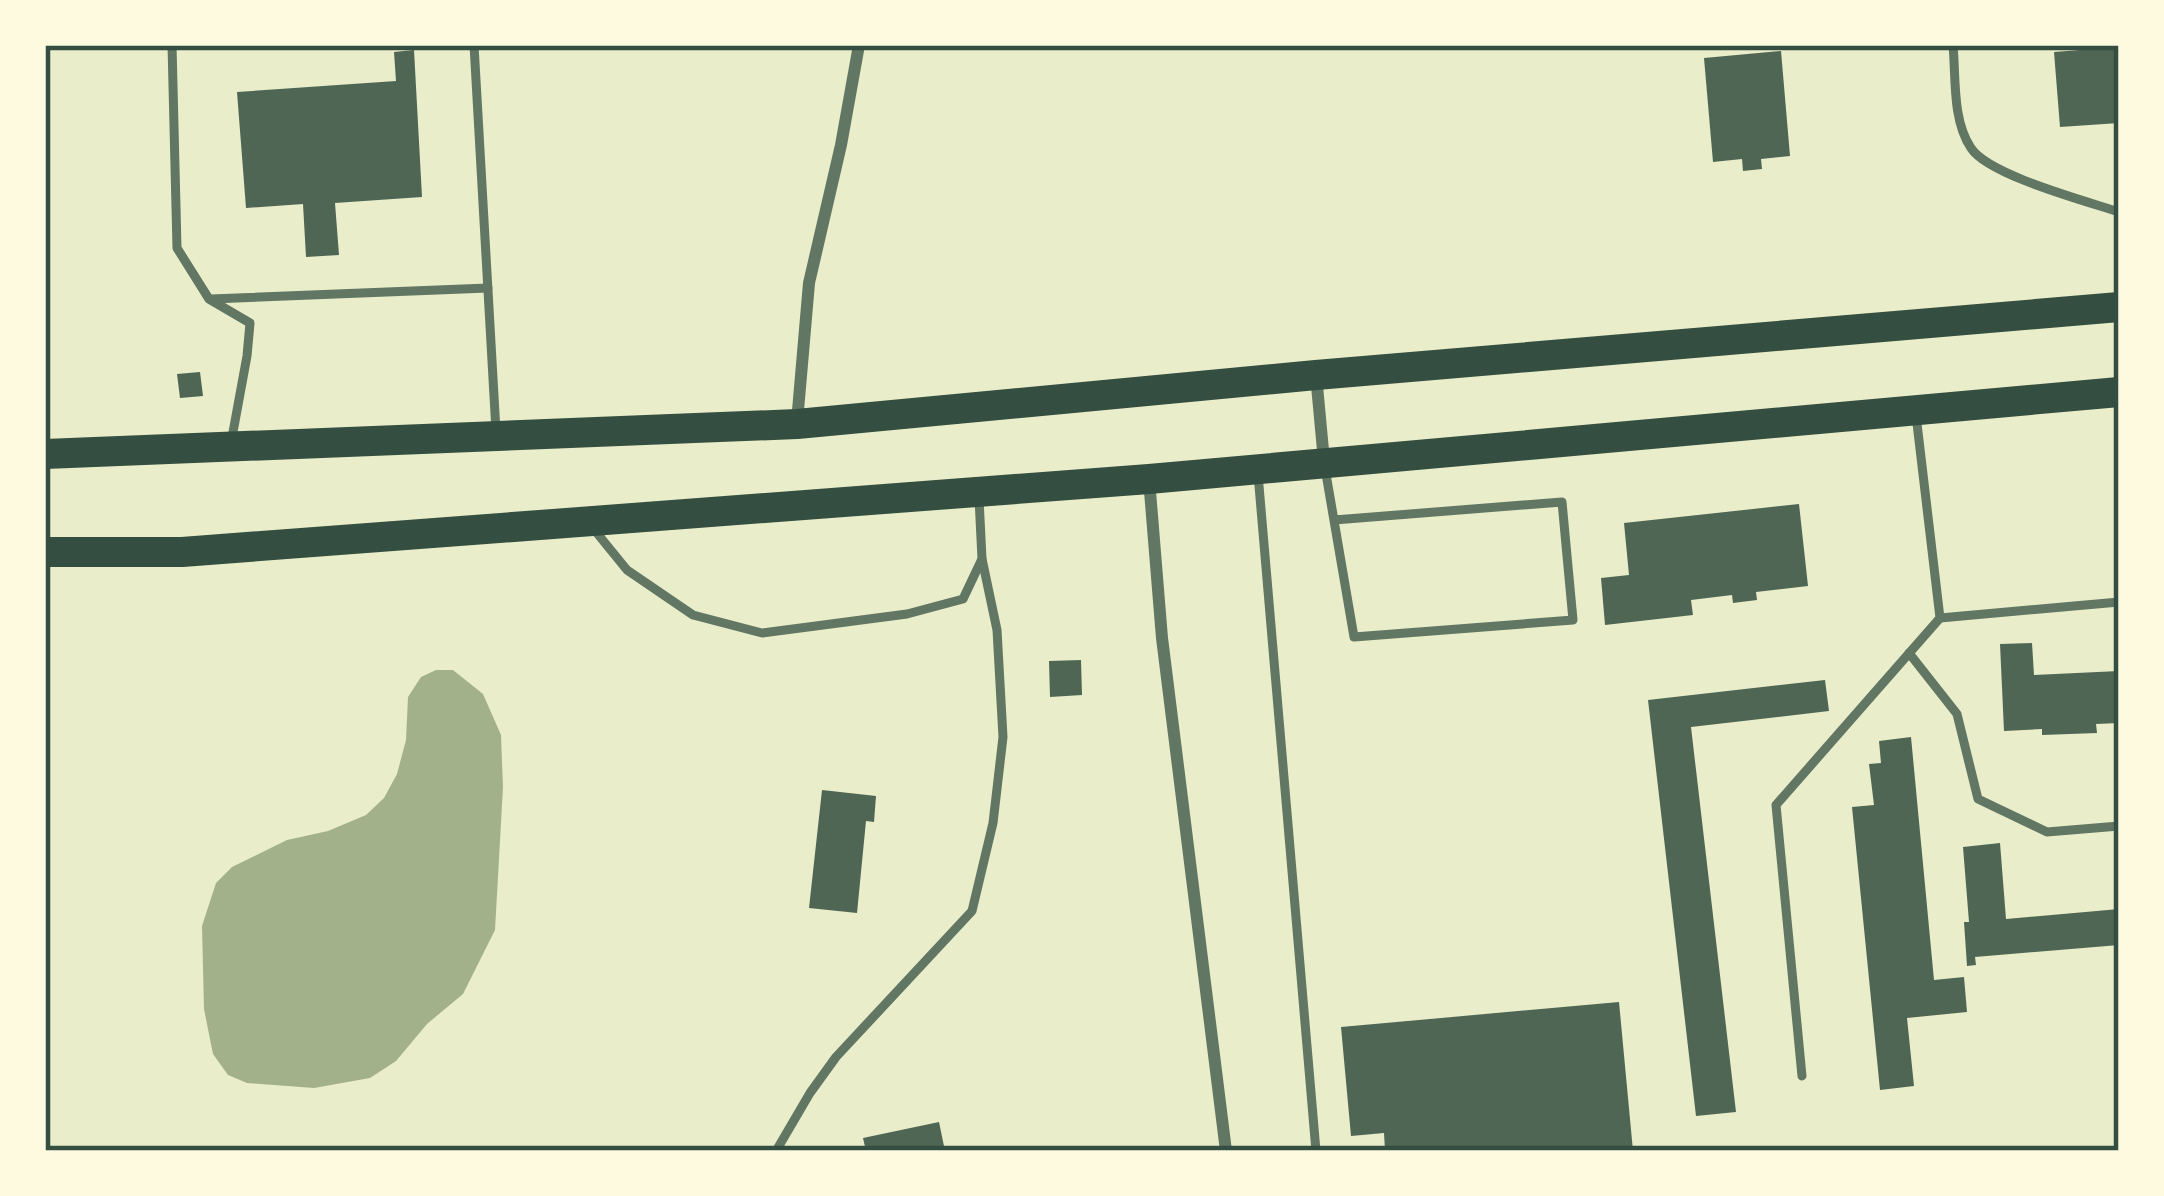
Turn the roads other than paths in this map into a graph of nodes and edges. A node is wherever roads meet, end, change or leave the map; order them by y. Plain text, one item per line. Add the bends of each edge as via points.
1 (172, 45) edge
2 (474, 45) edge
3 (859, 45) edge
4 (1953, 45) edge
5 (2119, 212) edge
6 (488, 288) junction
7 (209, 299) junction
8 (2119, 307) edge
9 (1316, 375) junction
10 (2119, 392) edge
11 (1915, 410) junction
12 (797, 424) junction
13 (496, 436) junction
14 (230, 448) junction
15 (45, 454) edge
16 (1324, 462) junction
17 (1258, 469) junction
18 (1149, 479) junction
19 (979, 492) junction
20 (1334, 520) junction
21 (587, 521) junction
22 (45, 551) edge
23 (982, 560) junction
24 (2119, 602) edge
25 (1940, 618) junction
26 (1909, 652) junction
27 (2119, 826) edge
28 (1802, 1076) dead end
29 (776, 1151) edge
30 (1226, 1151) edge
31 (1316, 1151) edge

1 - 7 lane via 177,248
2 - 6 lane
3 - 12 street via 809,283
4 - 5 lane via 1959,119 1972,151 2007,173
6 - 7 lane
6 - 13 lane
7 - 14 lane via 250,323
8 - 9 main road
9 - 12 main road
9 - 16 street
10 - 11 main road
11 - 16 main road
11 - 25 lane
12 - 13 main road
13 - 14 main road
14 - 15 main road
16 - 17 main road
16 - 20 lane
17 - 18 main road
17 - 31 lane
18 - 19 main road
18 - 30 street
19 - 21 main road
19 - 23 lane
20 - 20 lane via 1354,637 1574,620 1562,502
21 - 22 main road via 182,552
21 - 23 lane via 627,570 692,615 762,633 963,599
23 - 29 lane via 997,630 1003,737 972,911 836,1057
24 - 25 lane
25 - 26 lane
26 - 27 lane via 1957,714 1978,800 2047,832
26 - 28 lane via 1776,805

